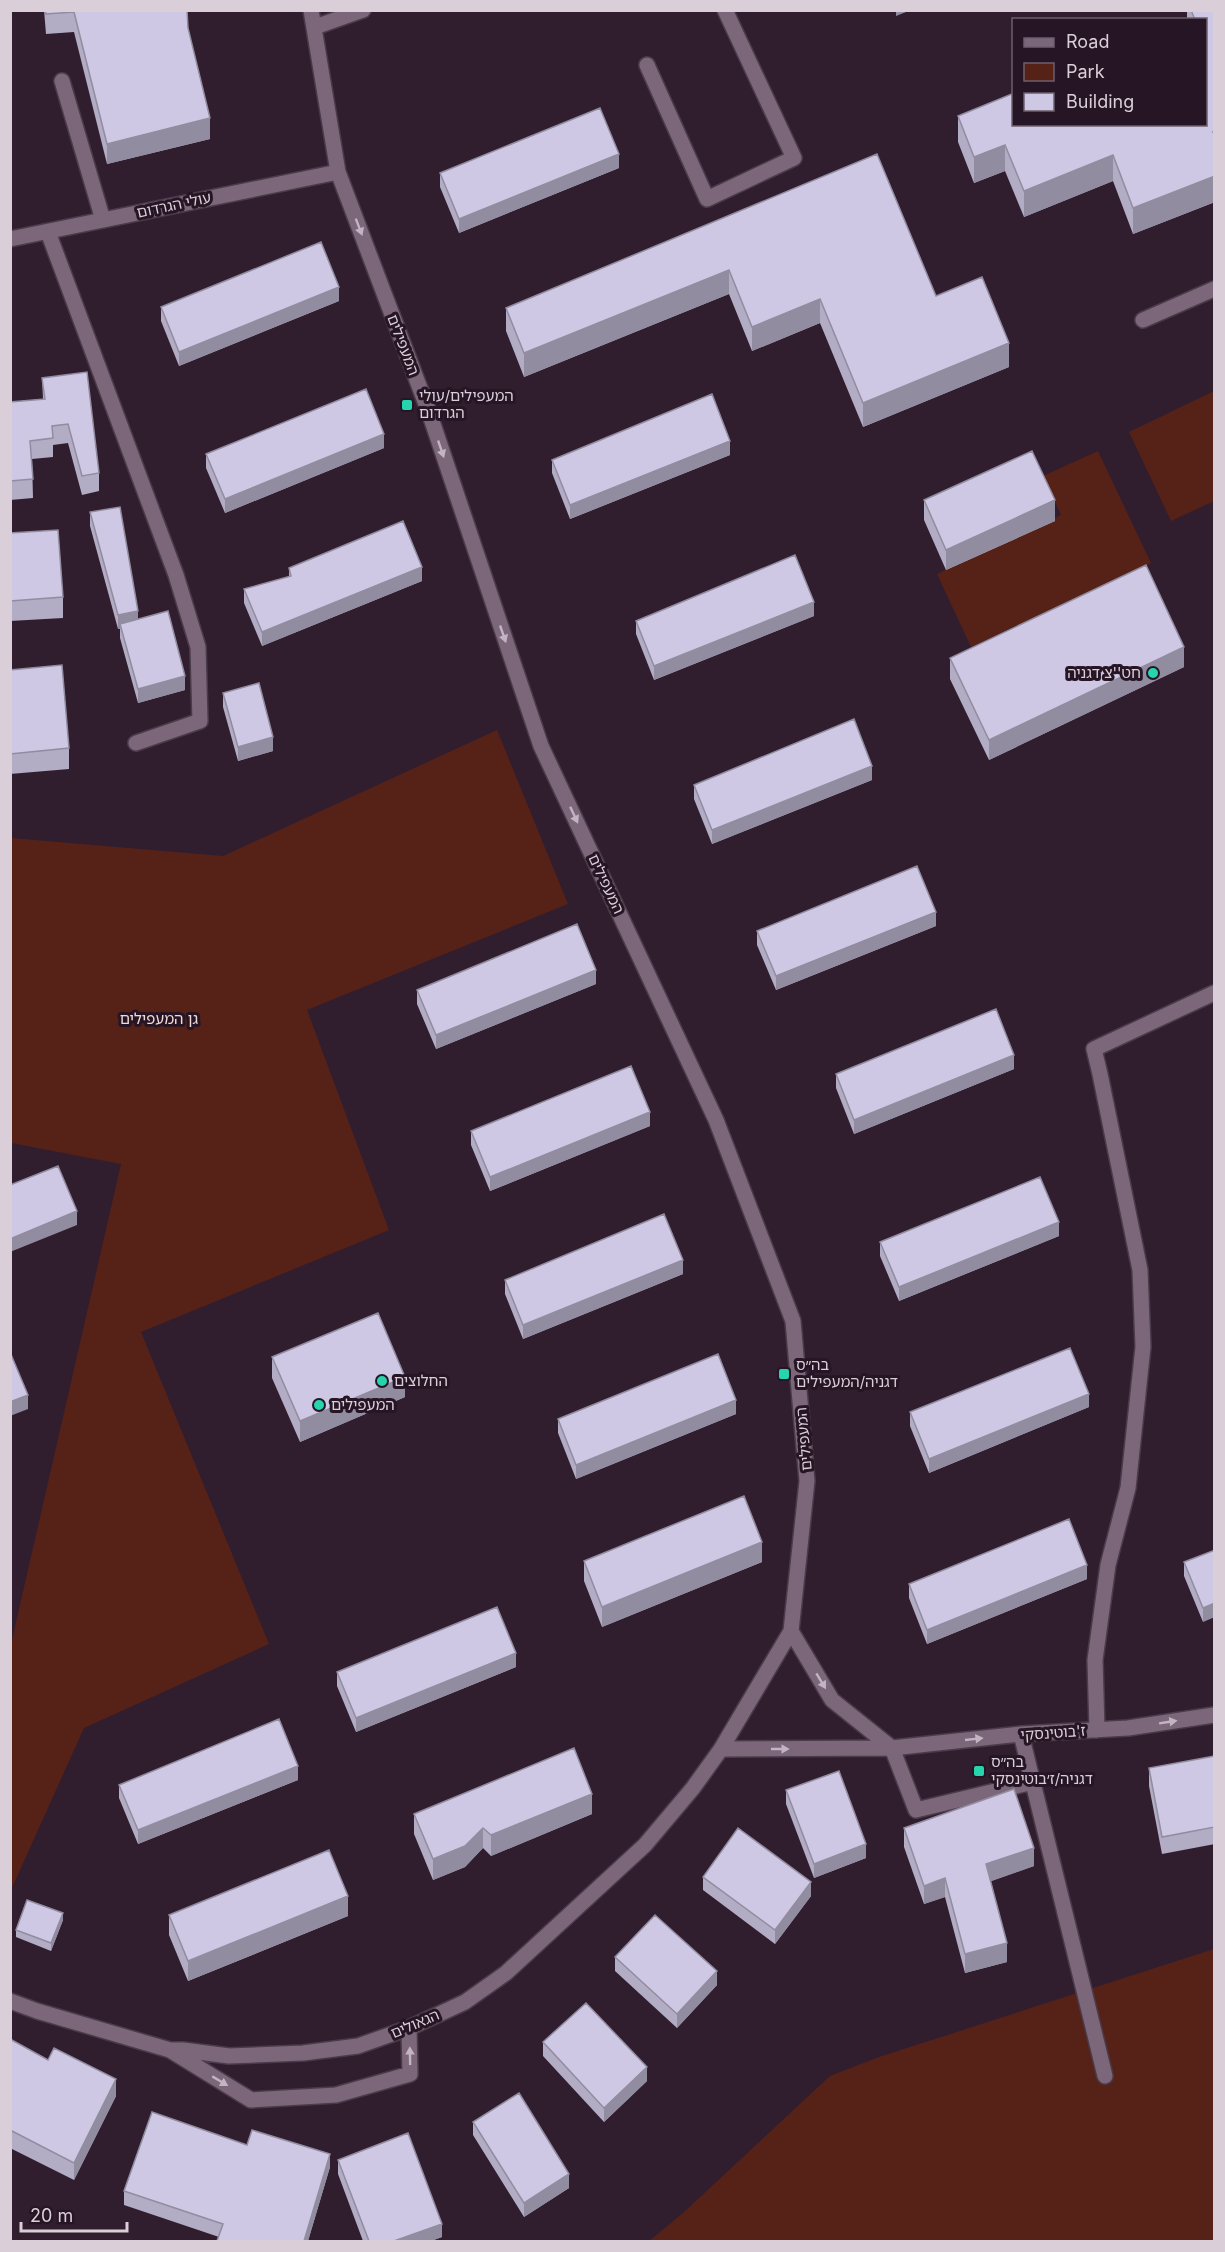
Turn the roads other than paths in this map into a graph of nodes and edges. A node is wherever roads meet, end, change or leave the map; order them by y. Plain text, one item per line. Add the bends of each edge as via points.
1 (311, 10) edge
2 (363, 10) edge
3 (725, 10) edge
4 (315, 27) junction
5 (647, 65) dead end
6 (62, 81) dead end
7 (338, 172) junction
8 (103, 220) junction
9 (48, 232) junction
10 (10, 239) edge
11 (1215, 289) edge
12 (1143, 320) dead end
13 (136, 743) dead end
14 (1215, 993) edge
15 (791, 1631) junction
16 (1215, 1715) edge
17 (1097, 1730) junction
18 (1021, 1734) junction
19 (892, 1748) junction
20 (721, 1749) junction
21 (1033, 1782) junction
22 (10, 2001) edge
23 (409, 2028) junction
24 (170, 2050) junction
25 (1105, 2076) dead end

1 - 4 street, המעפילים
2 - 4 street
3 - 5 street via 794,158 707,199
4 - 7 street, המעפילים
6 - 8 street
7 - 8 street, עולי הגרדום
7 -> 15 street, המעפילים via 429,412 541,746 716,1120 793,1321 807,1481
8 - 9 street, עולי הגרדום
9 - 10 street, עולי הגרדום
9 - 13 street via 176,575 198,647 200,721
11 - 12 street
14 - 17 street via 1094,1048 1140,1270 1143,1347 1128,1488 1108,1565 1095,1660
15 -> 19 street via 832,1700
15 - 20 street, המעפילים
17 -> 16 street, ז'בוטינסקי
17 - 18 street, ז'בוטינסקי
19 -> 18 street, ז'בוטינסקי
18 - 21 street
20 -> 19 street, ז'בוטינסקי
19 - 21 street via 916,1810
20 - 23 street, הגאולים via 645,1845 506,1973 465,2002
21 - 25 street
22 - 24 street, הגאולים
23 - 24 street, הגאולים via 358,2046 303,2053 230,2056
24 -> 23 street via 251,2100 336,2095 410,2074

